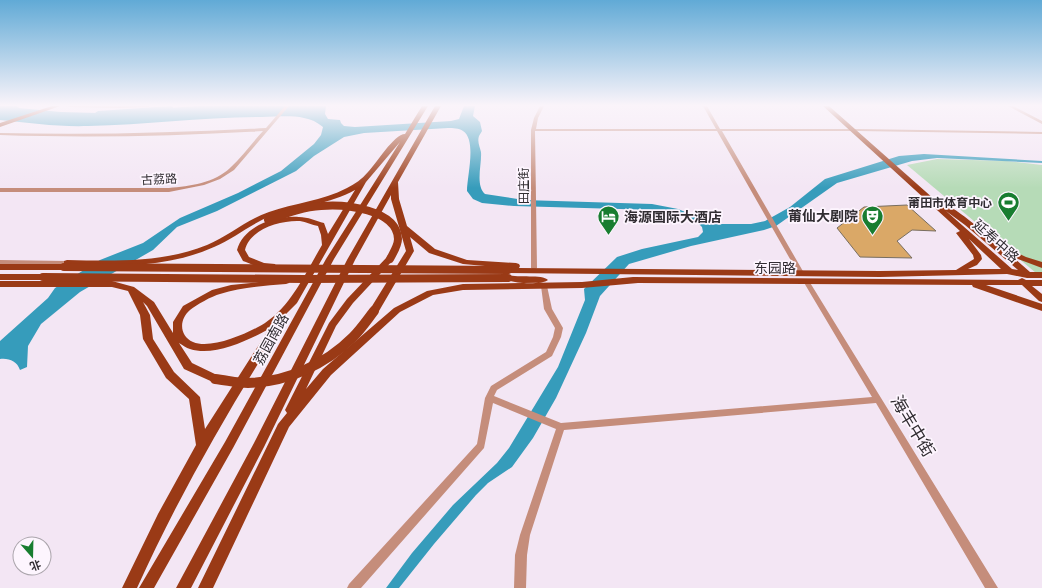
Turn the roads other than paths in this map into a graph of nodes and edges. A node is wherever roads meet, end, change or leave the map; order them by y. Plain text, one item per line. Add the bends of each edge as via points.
1 (165, 133) edge
2 (260, 133) edge
3 (404, 133) edge
4 (406, 133) edge
5 (421, 133) edge
6 (533, 133) edge
7 (721, 133) edge
8 (858, 133) edge
9 (0, 134) edge
10 (900, 170) junction
11 (395, 180) junction
12 (363, 181) junction
13 (0, 189) edge
14 (948, 216) junction
15 (403, 227) junction
16 (224, 239) junction
17 (992, 243) junction
18 (325, 244) junction
19 (0, 262) edge
20 (466, 262) junction
21 (65, 265) junction
22 (1042, 265) edge
23 (0, 267) edge
24 (534, 268) junction
25 (289, 269) junction
26 (587, 271) junction
27 (958, 271) junction
28 (1009, 271) junction
29 (801, 273) junction
30 (508, 274) junction
31 (0, 277) edge
32 (304, 279) junction
33 (1025, 279) junction
34 (638, 280) junction
35 (40, 281) junction
36 (806, 281) junction
37 (968, 282) junction
38 (1041, 282) edge
39 (0, 284) edge
40 (544, 286) junction
41 (463, 287) junction
42 (131, 288) junction
43 (1042, 299) edge
44 (292, 303) junction
45 (1042, 308) edge
46 (489, 398) junction
47 (878, 400) junction
48 (284, 424) junction
49 (560, 427) junction
50 (202, 445) junction
51 (129, 588) edge
52 (146, 588) edge
53 (183, 588) edge
54 (205, 588) edge
55 (353, 588) edge
56 (520, 588) edge
57 (992, 588) edge

1 - 9 street
2 - 13 street, 古荔路 via 228,172 214,180 189,187 148,190
3 - 12 main road
4 - 52 main road, 荔园南路 via 330,259 229,445
5 - 11 main road
6 - 24 street, 田庄街
7 - 29 street
8 - 10 main road
10 - 14 main road, 延寿中路
10 - 17 main road, 延寿中路
11 - 15 main road via 395,199
11 - 53 main road via 351,260 258,447
12 - 16 main road via 335,196 251,222
12 - 18 main road
14 - 27 main road via 978,258 974,263
14 - 28 main road, 延寿中路
15 - 20 main road via 432,251
15 - 42 main road, bridge via 410,251 374,311 351,339 321,363 278,380 247,383 214,379 188,366 151,304
16 - 21 main road via 190,254 150,262
16 - 48 main road, bridge via 287,212 323,206 369,210 387,219 395,227 398,238 390,260 350,301 332,325
17 - 22 main road via 1023,260
17 - 33 main road, 延寿中路
18 - 25 main road, bridge via 321,225 300,219 271,223 244,240 241,250 246,259
18 - 44 main road
19 - 21 street
20 - 24 main road
20 - 41 main road
21 - 23 main road
21 - 25 main road, bridge
24 - 26 main road
25 - 30 main road, bridge via 344,268
26 - 29 main road, 东园路
26 - 30 main road, 东园路
27 - 28 main road, 东园路
27 - 29 main road, 东园路 via 880,274
28 - 33 main road, 东园路
30 - 32 main road, bridge
30 - 34 main road, 东园路 via 515,280
31 - 35 main road
32 - 35 main road, bridge
32 - 44 main road, bridge via 215,292 186,308 178,322 177,330 182,340 192,346 226,344 247,337 269,325
33 - 37 main road, 东园路
33 - 38 main road, 东园路
33 - 43 main road, 延寿中路
34 - 36 main road, 东园路
34 - 40 main road
35 - 39 main road
35 - 42 main road via 112,284
36 - 37 main road, 东园路
36 - 47 street, 海丰中街
37 - 45 main road
40 - 41 main road
40 - 46 street via 548,309 559,328 550,354 494,388
41 - 48 main road via 430,293 397,310 326,372
42 - 50 main road via 145,315 148,339 170,375 194,397
44 - 50 main road via 254,359
46 - 49 street
46 - 55 street via 481,445
47 - 49 street
47 - 57 street, 海丰中街
48 - 54 main road
49 - 56 street via 525,535 521,555
50 - 51 main road

